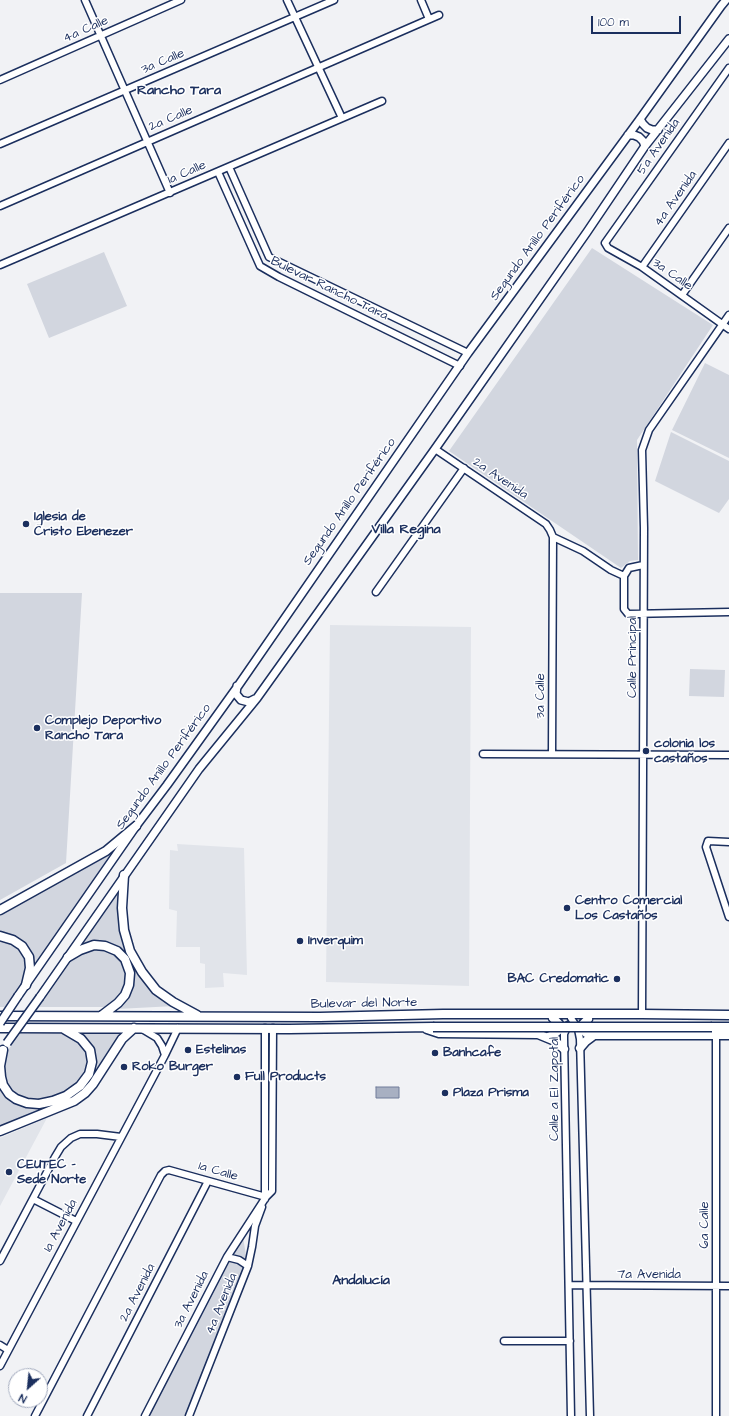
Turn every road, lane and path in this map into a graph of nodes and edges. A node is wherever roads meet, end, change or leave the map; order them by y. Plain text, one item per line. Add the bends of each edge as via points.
1 (85, 0) edge
2 (181, 0) edge
3 (287, 0) edge
4 (334, 0) edge
5 (422, 0) edge
6 (726, 0) edge
7 (439, 15) dead end
8 (295, 17) junction
9 (429, 19) junction
10 (101, 35) junction
11 (729, 39) edge
12 (318, 68) junction
13 (729, 68) edge
14 (0, 80) edge
15 (125, 90) junction
16 (382, 101) dead end
17 (342, 118) junction
18 (640, 119) junction
19 (658, 130) junction
20 (628, 134) junction
21 (148, 142) junction
22 (729, 142) edge
23 (0, 144) edge
24 (645, 146) junction
25 (229, 166) junction
26 (218, 172) junction
27 (170, 192) junction
28 (0, 206) edge
29 (729, 228) edge
30 (607, 239) joint
31 (0, 265) edge
32 (284, 265) junction
33 (642, 267) junction
34 (279, 277) junction
35 (682, 295) junction
36 (729, 314) edge
37 (723, 324) junction
38 (729, 329) edge
39 (468, 353) junction
40 (460, 366) junction
41 (435, 449) junction
42 (464, 468) junction
43 (553, 537) junction
44 (643, 565) junction
45 (624, 576) junction
46 (376, 592) dead end
47 (644, 612) junction
48 (729, 612) edge
49 (238, 686) junction
50 (256, 698) junction
51 (483, 754) dead end
52 (552, 754) junction
53 (644, 754) junction
54 (729, 755) edge
55 (136, 826) junction
56 (729, 842) edge
57 (124, 875) junction
58 (0, 910) edge
59 (729, 917) edge
60 (0, 936) edge
61 (68, 957) junction
62 (26, 985) junction
63 (642, 1014) junction
64 (448, 1015) junction
65 (727, 1015) edge
66 (0, 1016) edge
67 (101, 1016) junction
68 (200, 1017) junction
69 (553, 1018) junction
70 (571, 1018) junction
71 (588, 1019) junction
72 (0, 1022) edge
73 (422, 1027) junction
74 (729, 1027) edge
75 (0, 1028) edge
76 (63, 1028) junction
77 (137, 1028) junction
78 (178, 1028) junction
79 (269, 1028) junction
80 (594, 1034) junction
81 (716, 1035) junction
82 (729, 1035) edge
83 (548, 1037) junction
84 (580, 1048) junction
85 (3, 1049) edge
86 (564, 1049) junction
87 (165, 1055) junction
88 (0, 1131) edge
89 (121, 1137) junction
90 (208, 1181) junction
91 (266, 1197) junction
92 (33, 1199) junction
93 (76, 1221) junction
94 (227, 1257) junction
95 (0, 1261) edge
96 (248, 1266) junction
97 (569, 1285) junction
98 (588, 1285) junction
99 (716, 1286) junction
100 (729, 1286) edge
101 (570, 1340) junction
102 (504, 1341) dead end
103 (0, 1345) edge
104 (8, 1350) junction
105 (0, 1366) edge
106 (35, 1416) edge
107 (87, 1416) edge
108 (145, 1416) edge
109 (189, 1416) edge
110 (571, 1416) edge
111 (590, 1416) edge
112 (716, 1416) edge

1 - 10 street
2 - 10 street, 4a Calle
3 - 8 street
4 - 8 street, 3a Calle
5 - 9 street
6 - 18 main road, Segundo Anillo Periférico
7 - 9 street, 2a Calle
8 - 12 street
8 - 15 street, 3a Calle
9 - 12 street, 2a Calle
10 - 14 street, 4a Calle
10 - 15 street
11 - 19 main road
12 - 17 street
12 - 21 street, 2a Calle
13 - 30 street, 5a Avenida
15 - 21 street
15 - 23 street, 3a Calle
16 - 17 street, 1a Calle
17 - 25 street, 1a Calle
18 - 19 main road via 647,128
18 - 20 main road, Segundo Anillo Periférico
19 - 24 main road
20 - 24 main road via 639,137
20 - 39 main road, Segundo Anillo Periférico
21 - 27 street
21 - 28 street, 2a Calle
22 - 33 street, 4a Avenida
24 - 41 main road
25 - 26 street, 1a Calle
25 - 32 street, Bulevar Rancho Tara via 269,257
26 - 27 street, 1a Calle
26 - 34 street, Bulevar Rancho Tara via 260,266
27 - 31 street, 1a Calle
29 - 35 street
30 - 33 street, 3a Calle via 605,243 608,248
32 - 34 street
32 - 39 street, Bulevar Rancho Tara
33 - 35 street, 3a Calle
34 - 40 street, Bulevar Rancho Tara
35 - 37 street, 3a Calle
36 - 37 street
37 - 38 street, 3a Calle
37 - 44 street, Calle Principal via 649,430 644,442
39 - 40 main road, Segundo Anillo Periférico
40 - 49 main road, Segundo Anillo Periférico
41 - 42 street, 2a Avenida
41 - 50 main road
42 - 43 street, 2a Avenida via 546,524
42 - 46 street
43 - 45 street via 583,551
43 - 52 street, 3a Calle
44 - 45 street via 629,568
44 - 47 street, Calle Principal
45 - 47 street via 624,609 628,614
47 - 48 street
47 - 53 street, Calle Principal
49 - 50 main road via 236,694 241,700 249,702
49 - 55 main road, Segundo Anillo Periférico
50 - 57 main road via 199,769
51 - 52 street
52 - 53 street
53 - 54 street
53 - 63 street, Calle Principal
55 - 58 highway via 106,852
55 - 62 main road, Segundo Anillo Periférico
56 - 59 street via 708,841 706,844
57 - 61 main road
57 - 68 highway via 122,908 124,930 130,951 156,990
60 - 62 highway via 18,943 29,956 30,968
61 - 67 highway via 94,945 111,948 126,959 130,973 127,990 118,1003
61 - 85 main road, bridge
62 - 72 main road, Segundo Anillo Periférico, bridge
63 - 64 highway, Bulevar del Norte
63 - 65 highway, Bulevar del Norte
64 - 68 highway, Bulevar del Norte
64 - 69 highway
65 - 71 highway via 720,1018
66 - 67 highway, Bulevar del Norte
67 - 68 highway, Bulevar del Norte
69 - 70 highway
69 - 83 highway via 559,1024 559,1030
70 - 71 highway
70 - 84 street, Calle a El Zapotal via 578,1030
70 - 86 street, Calle a El Zapotal via 564,1034
71 - 80 highway via 583,1024 584,1031
73 - 74 highway, Bulevar del Norte, bridge
73 - 79 highway, Bulevar del Norte
73 - 83 highway via 439,1033 538,1034
75 - 76 highway, Bulevar del Norte
76 - 77 highway, Bulevar del Norte
76 - 85 highway via 81,1039 90,1050 92,1062 89,1074 80,1086 53,1101 27,1103 9,1094 0,1077
77 - 78 highway, Bulevar del Norte
77 - 87 street via 157,1038
77 - 88 highway via 122,1039 85,1094 74,1101
78 - 79 highway, Bulevar del Norte
78 - 87 street, 1a Avenida
79 - 91 street
80 - 81 highway
80 - 84 highway
81 - 82 highway
81 - 99 street, 6a Calle
83 - 86 highway
84 - 98 street, Calle a El Zapotal
86 - 97 street, Calle a El Zapotal
87 - 89 street, 1a Avenida
89 - 92 street via 80,1134 71,1138 54,1157
89 - 93 street, 1a Avenida
90 - 91 street, 1a Calle
90 - 106 street, 1a Calle via 169,1170 161,1175
90 - 107 street, 2a Avenida
91 - 94 street, 3a Avenida
91 - 96 street, 4a Avenida via 255,1226
92 - 93 street
92 - 95 street
93 - 104 street, 1a Avenida
94 - 96 street
94 - 108 street, 3a Avenida
96 - 109 street, 4a Avenida
97 - 98 street, 7a Avenida
97 - 101 street, Calle a El Zapotal
98 - 99 street, 7a Avenida
98 - 111 street, Calle a El Zapotal
99 - 100 street, 7a Avenida
99 - 112 street, 6a Calle
101 - 102 street
101 - 110 street, Calle a El Zapotal
103 - 104 street
104 - 105 street, 1a Avenida

